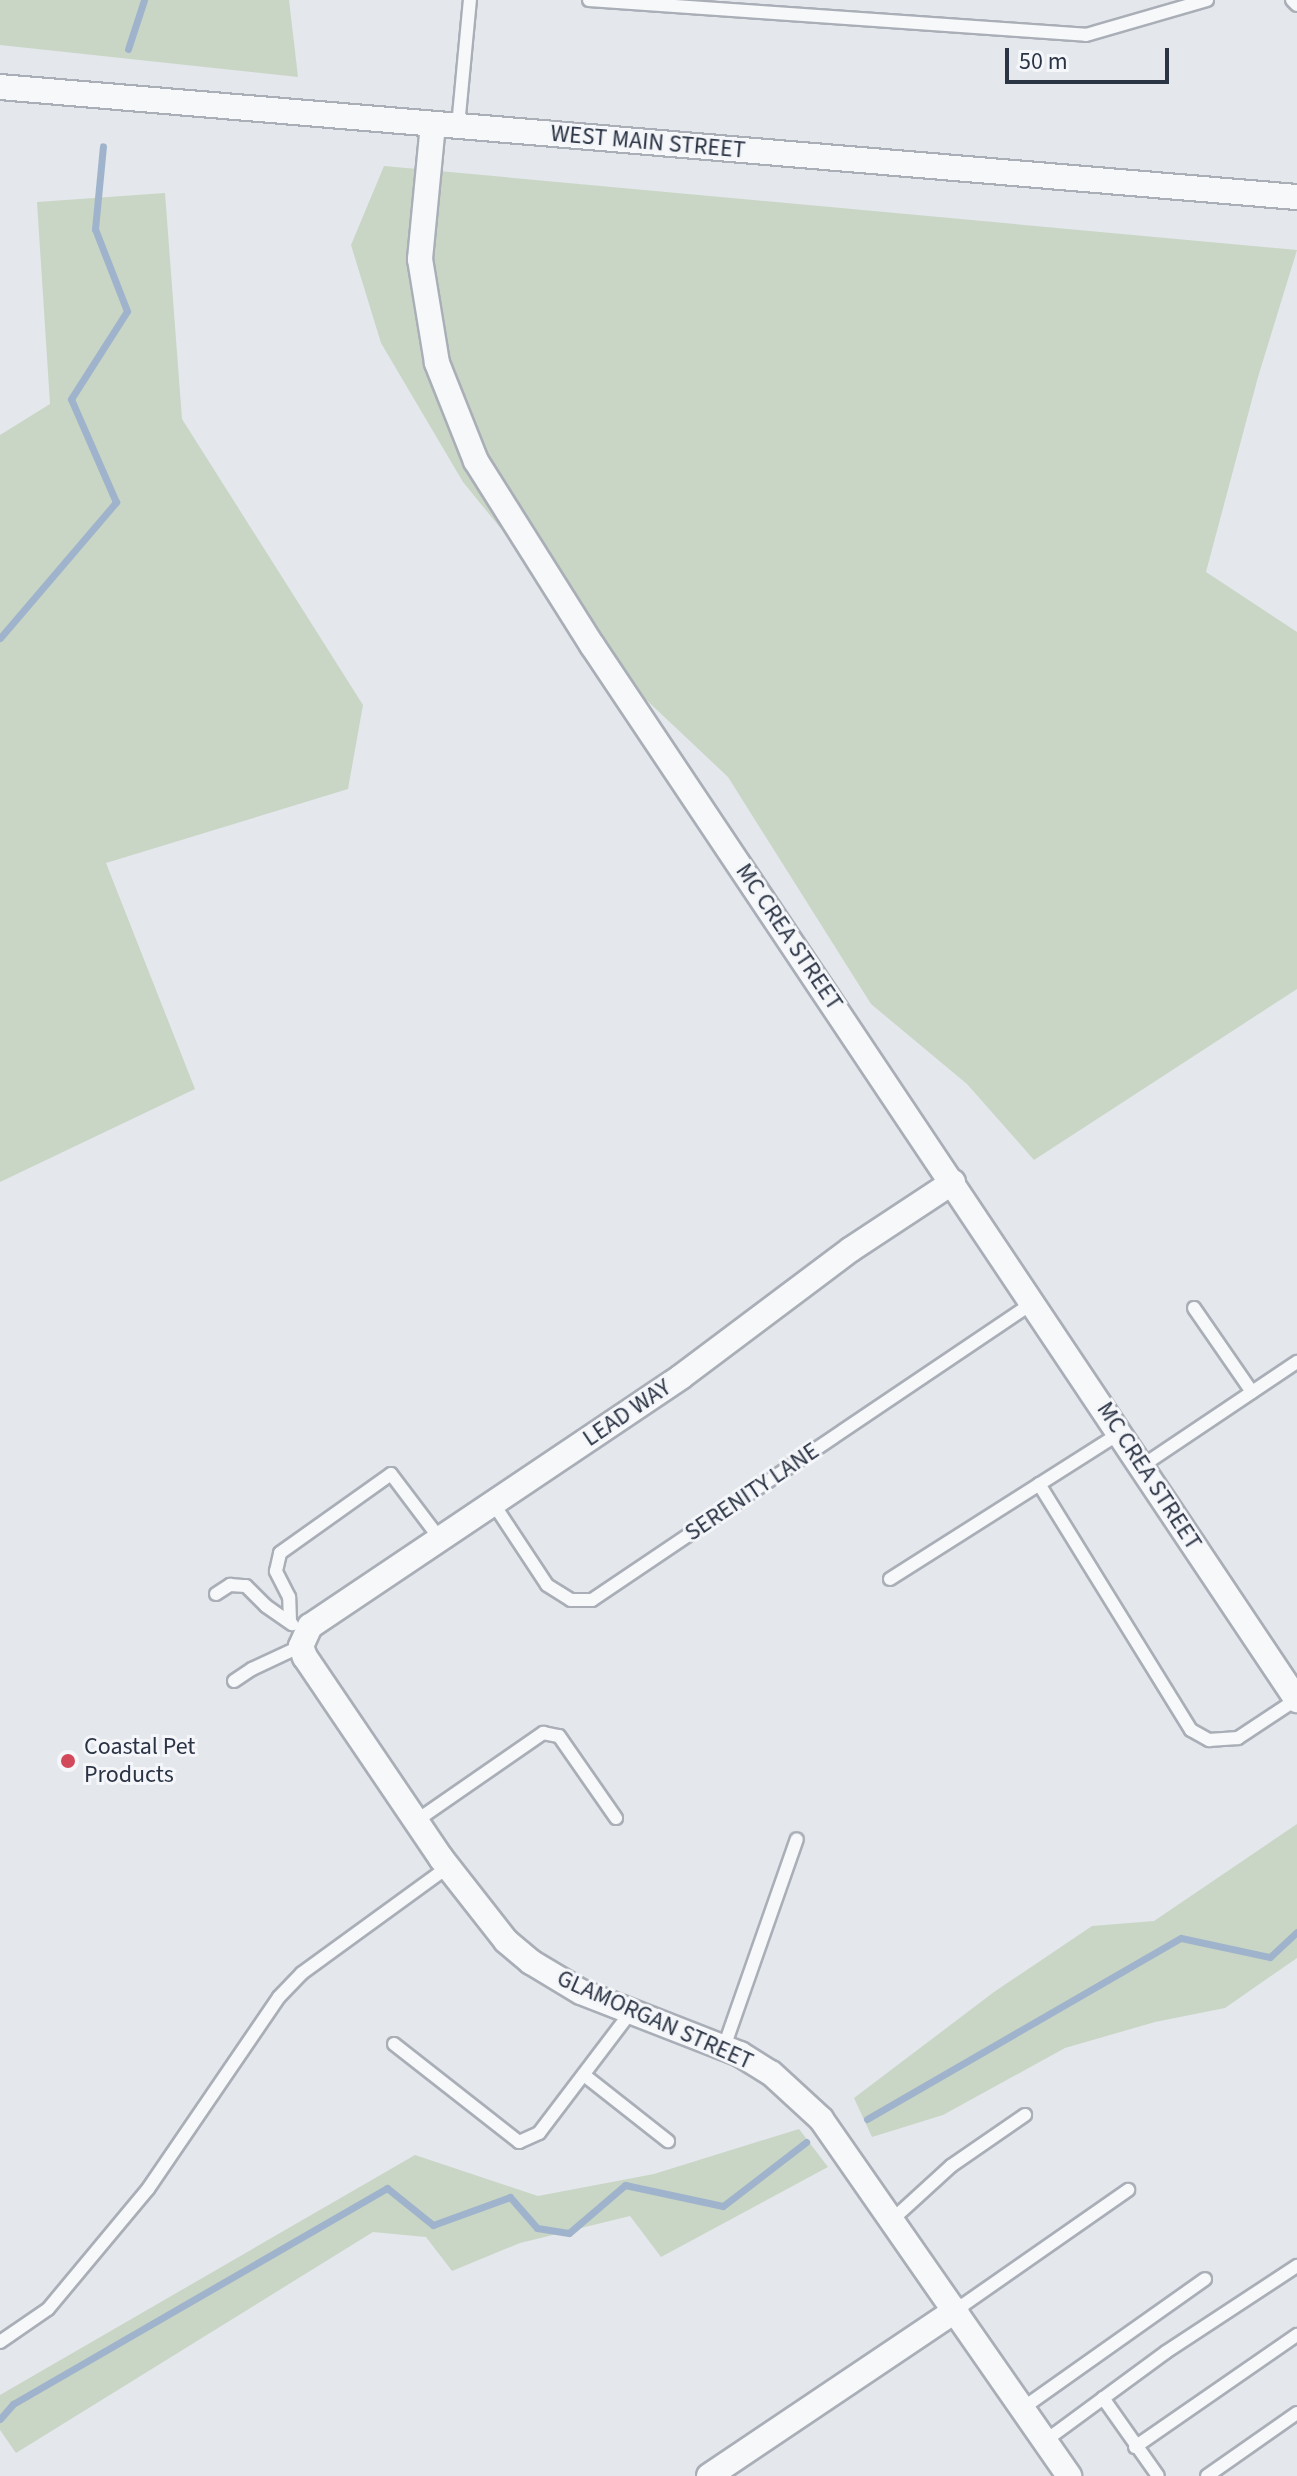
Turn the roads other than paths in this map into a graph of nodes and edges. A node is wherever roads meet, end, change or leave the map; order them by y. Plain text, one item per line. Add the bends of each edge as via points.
1 (470, 0) edge
2 (589, 0) edge
3 (1207, 0) edge
4 (1292, 0) edge
5 (1297, 5) edge
6 (0, 87) edge
7 (433, 124) junction
8 (458, 126) junction
9 (1297, 197) edge
10 (953, 1182) junction
11 (1034, 1302) junction
12 (1194, 1308) dead end
13 (1297, 1362) edge
14 (1252, 1392) junction
15 (1120, 1433) junction
16 (1142, 1466) junction
17 (1039, 1484) junction
18 (493, 1503) junction
19 (440, 1539) junction
20 (890, 1579) dead end
21 (216, 1594) dead end
22 (297, 1636) junction
23 (234, 1681) dead end
24 (1297, 1700) edge
25 (616, 1818) dead end
26 (416, 1821) junction
27 (797, 1839) dead end
28 (448, 1867) junction
29 (631, 2012) junction
30 (394, 2044) dead end
31 (724, 2047) junction
32 (584, 2075) junction
33 (1025, 2115) dead end
34 (668, 2141) dead end
35 (1128, 2190) dead end
36 (893, 2219) junction
37 (1297, 2266) edge
38 (1205, 2279) dead end
39 (956, 2310) junction
40 (1297, 2335) edge
41 (0, 2342) edge
42 (1103, 2398) junction
43 (1023, 2408) junction
44 (1297, 2413) edge
45 (1045, 2441) junction
46 (1135, 2447) junction
47 (709, 2476) edge
48 (1069, 2476) edge
49 (1158, 2476) edge
50 (1207, 2476) edge

1 - 8 lane
2 - 3 lane via 1086,35
4 - 5 lane
6 - 7 street, WEST MAIN STREET
7 - 8 street, WEST MAIN STREET
7 - 10 street, MC CREA STREET via 420,259 437,363 476,461 601,658
8 - 9 street, WEST MAIN STREET
10 - 11 street, MC CREA STREET
10 - 18 street, LEAD WAY
11 - 15 street, MC CREA STREET
11 - 18 lane, SERENITY LANE via 592,1600 571,1600 547,1585
12 - 14 lane
13 - 14 lane
14 - 16 lane
15 - 16 street, MC CREA STREET
15 - 17 lane
16 - 24 street, MC CREA STREET
17 - 20 lane
17 - 24 lane via 1191,1730 1209,1740 1238,1738
18 - 19 street, LEAD WAY
19 - 22 street, LEAD WAY
19 - 22 lane via 391,1474 280,1553 276,1571 289,1597
21 - 22 lane via 230,1585 246,1586
22 - 23 lane
22 - 26 street, GLAMORGAN STREET
25 - 26 lane via 559,1736 543,1733
26 - 28 street, GLAMORGAN STREET
27 - 31 lane
28 - 29 street, GLAMORGAN STREET via 490,1924 531,1962 581,1992
28 - 41 lane via 302,1973 279,1997 148,2189 48,2309
29 - 31 street, GLAMORGAN STREET
29 - 32 lane
30 - 32 lane via 519,2142 539,2133
31 - 36 street, GLAMORGAN STREET via 771,2073 801,2098
32 - 34 lane
33 - 36 lane via 951,2166
35 - 39 lane
36 - 39 street, GLAMORGAN STREET
37 - 42 lane
38 - 43 lane
39 - 43 street, GLAMORGAN STREET
39 - 47 street
40 - 46 lane
42 - 45 lane
42 - 46 lane
43 - 45 street, GLAMORGAN STREET
44 - 50 lane
45 - 48 street, GLAMORGAN STREET
46 - 49 lane

